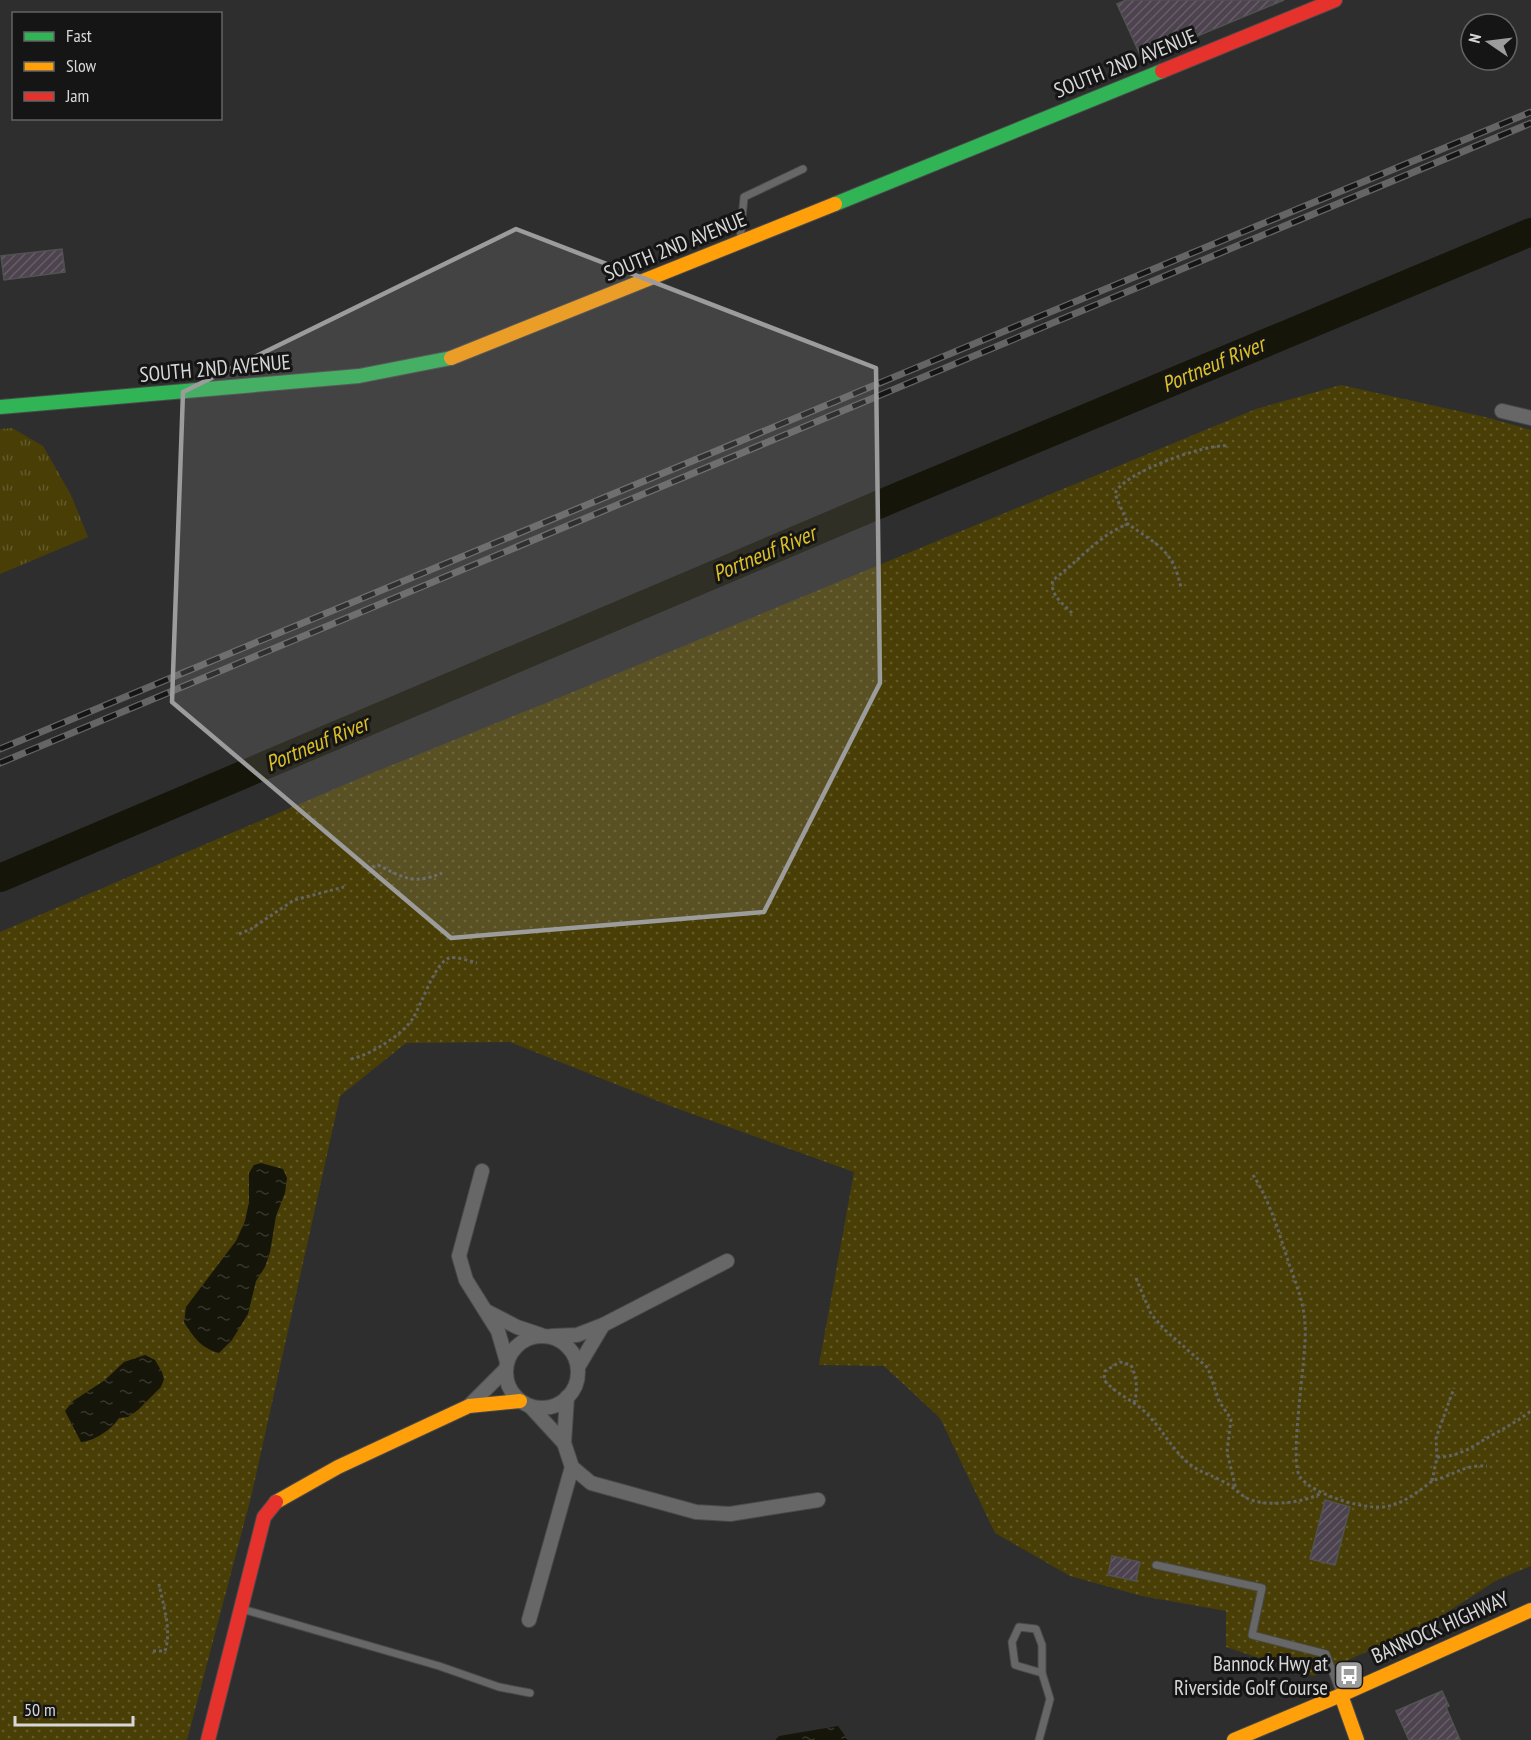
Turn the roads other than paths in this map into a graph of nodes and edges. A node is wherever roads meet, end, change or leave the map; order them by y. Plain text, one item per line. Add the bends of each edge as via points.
1 (1335, 0) edge
2 (802, 169) dead end
3 (740, 243) junction
4 (0, 407) edge
5 (1502, 411) dead end
6 (1531, 418) edge
7 (482, 1171) dead end
8 (727, 1261) dead end
9 (486, 1311) junction
10 (603, 1325) junction
11 (547, 1336) junction
12 (506, 1365) junction
13 (578, 1367) junction
14 (567, 1397) junction
15 (525, 1403) junction
16 (469, 1406) junction
17 (564, 1443) junction
18 (572, 1467) junction
19 (818, 1500) dead end
20 (1156, 1564) dead end
21 (241, 1609) junction
22 (1531, 1610) edge
23 (529, 1620) dead end
24 (1042, 1673) junction
25 (530, 1693) dead end
26 (1341, 1695) junction
27 (208, 1740) edge
28 (1039, 1740) edge
29 (1234, 1740) edge
30 (1357, 1740) edge

1 - 3 street, SOUTH 2ND AVENUE
2 - 3 lane via 744,197
3 - 4 street, SOUTH 2ND AVENUE via 452,358 359,376
5 - 6 street
7 - 9 street via 459,1256 466,1280
8 - 10 street
9 - 11 street via 517,1327
9 - 12 street via 498,1331
10 - 11 street via 577,1335
10 - 13 street
11 - 12 street via 530,1337 519,1343
11 - 13 street via 571,1350
12 - 15 street via 508,1386
12 - 16 street
13 - 14 street via 576,1384
14 - 15 street via 549,1408
14 - 17 street
15 - 16 street
15 - 17 street
16 - 21 street via 278,1499 264,1517
17 - 18 street
18 - 19 street via 591,1484 696,1512 730,1514
18 - 23 street
20 - 26 lane via 1262,1588 1252,1635 1326,1654
21 - 25 lane
21 - 27 street
22 - 26 street, BANNOCK HIGHWAY
24 - 24 lane via 1042,1645 1036,1629 1019,1627 1012,1642 1015,1665
24 - 28 lane via 1050,1699
26 - 29 street, BANNOCK HIGHWAY
26 - 30 street

